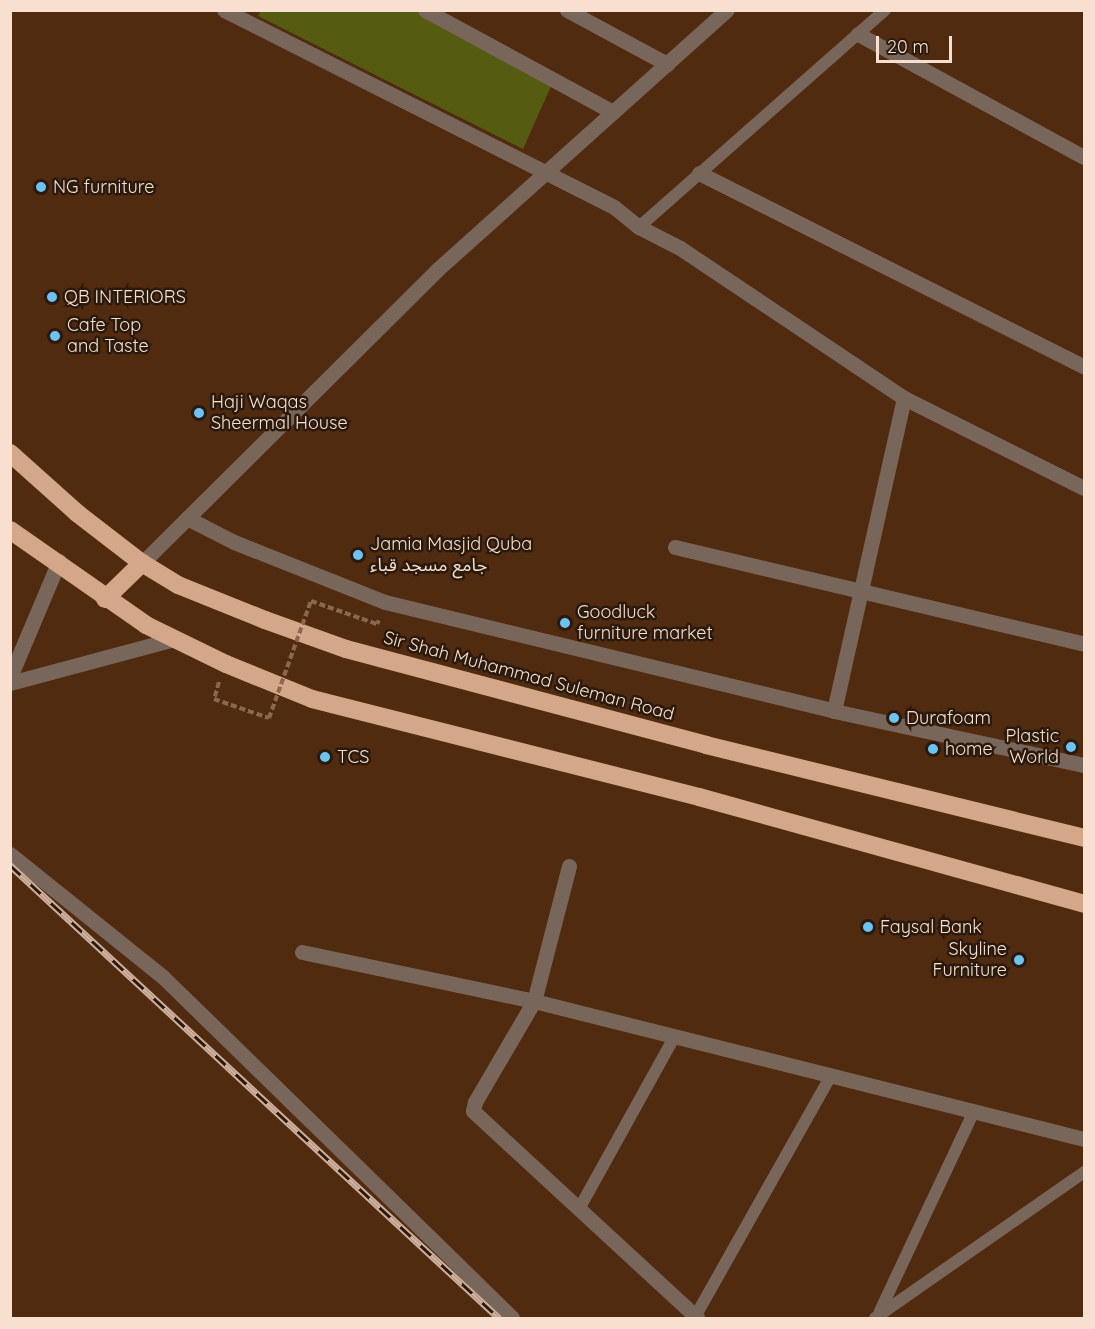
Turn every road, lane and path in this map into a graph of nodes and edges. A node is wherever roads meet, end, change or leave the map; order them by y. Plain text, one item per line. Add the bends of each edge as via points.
1 (224, 10) edge
2 (425, 10) edge
3 (567, 10) edge
4 (727, 10) edge
5 (885, 10) edge
6 (858, 34) junction
7 (667, 64) junction
8 (613, 112) junction
9 (1084, 157) edge
10 (545, 172) junction
11 (699, 173) junction
12 (639, 227) junction
13 (1084, 367) edge
14 (904, 398) junction
15 (10, 453) edge
16 (1084, 488) edge
17 (188, 518) junction
18 (10, 530) edge
19 (675, 547) dead end
20 (59, 561) junction
21 (142, 563) junction
22 (860, 589) junction
23 (105, 599) junction
24 (378, 624) dead end
25 (174, 639) junction
26 (1084, 644) edge
27 (10, 677) edge
28 (10, 683) edge
29 (214, 699) dead end
30 (834, 711) junction
31 (1084, 765) edge
32 (1084, 838) edge
33 (10, 854) edge
34 (569, 866) dead end
35 (1084, 904) edge
36 (302, 952) dead end
37 (534, 1001) junction
38 (675, 1036) junction
39 (831, 1076) junction
40 (974, 1111) junction
41 (1084, 1139) edge
42 (1084, 1172) edge
43 (579, 1209) junction
44 (877, 1315) edge
45 (512, 1318) edge
46 (696, 1318) edge

1 - 10 street
2 - 8 street
3 - 7 street
4 - 7 street
5 - 6 lane
6 - 9 street
6 - 11 lane
7 - 8 street
8 - 10 street
10 - 12 street via 614,207
10 - 17 street via 438,269
11 - 12 lane
11 - 13 street
12 - 14 street via 680,248
14 - 16 street
14 - 22 street
15 - 21 highway, Sir Shah Muhammad Suleman Road via 77,513
17 - 21 street
17 - 30 street via 234,542 385,602
18 - 20 highway
19 - 22 street
20 - 23 highway
20 - 27 street
21 - 23 highway
21 - 32 highway, Sir Shah Muhammad Suleman Road via 178,585 346,649 706,745
22 - 26 street
22 - 30 street
23 - 25 highway
24 - 29 path, bridge via 311,601 269,718
25 - 28 street
25 - 35 highway via 312,699 699,797
30 - 31 street
33 - 45 street via 162,976
34 - 37 street
36 - 37 street
37 - 38 street
37 - 43 street via 474,1102 473,1111
38 - 39 street
38 - 43 lane
39 - 40 street
39 - 46 lane
40 - 41 street
40 - 44 lane
42 - 44 lane
43 - 46 street

